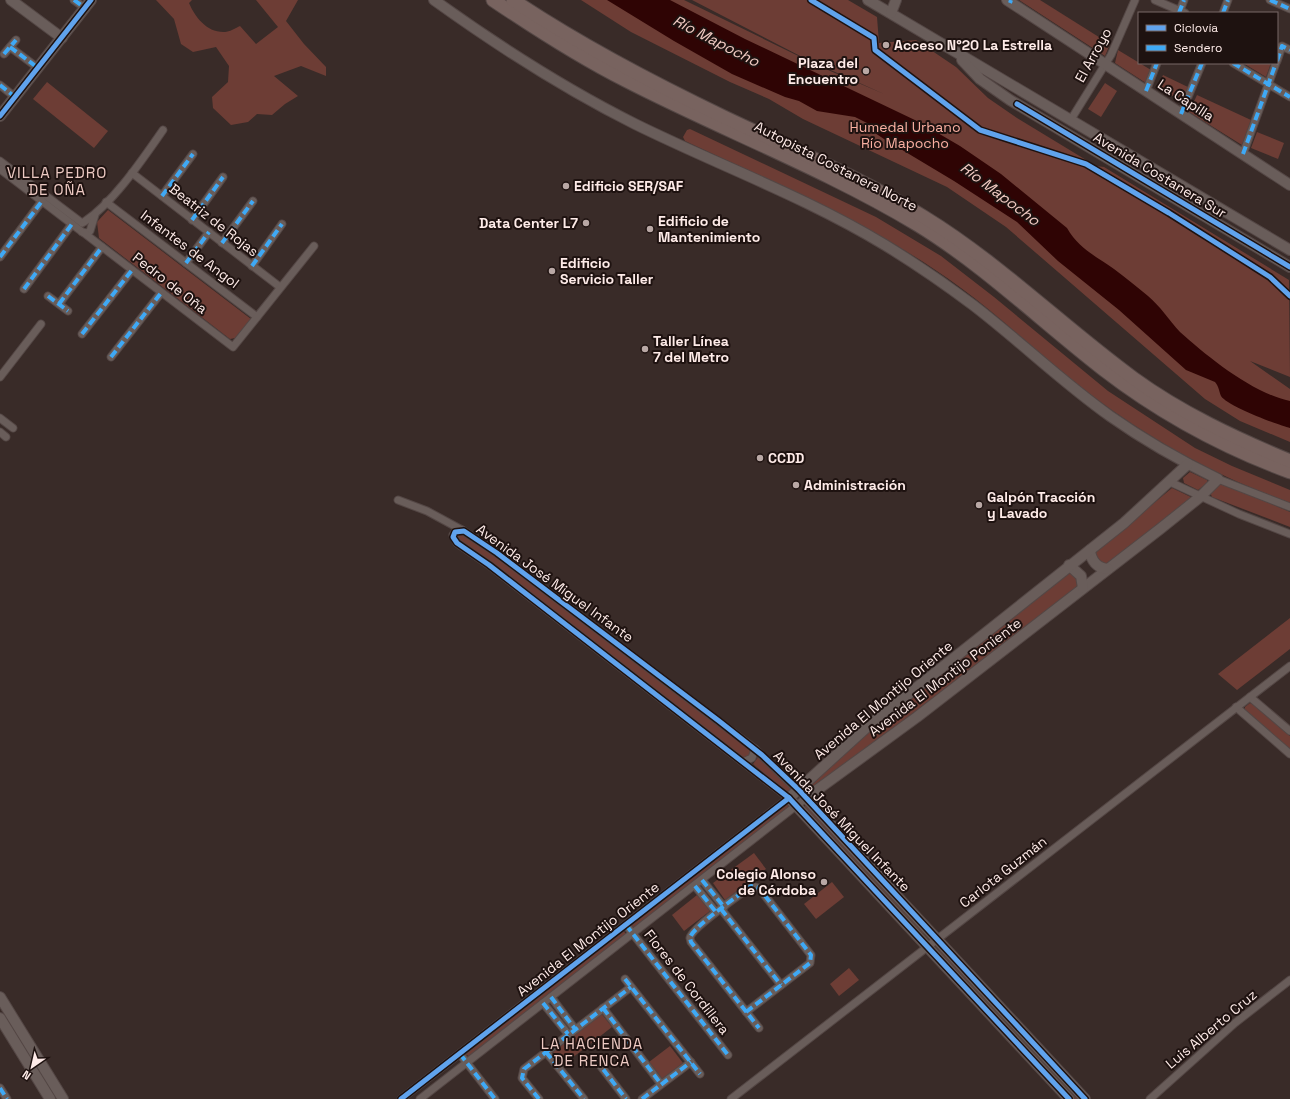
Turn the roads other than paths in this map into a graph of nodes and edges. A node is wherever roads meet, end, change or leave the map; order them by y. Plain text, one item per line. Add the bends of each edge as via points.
1 (11, 0) edge
2 (74, 0) edge
3 (91, 0) edge
4 (434, 0) edge
5 (493, 0) edge
6 (513, 0) edge
7 (868, 0) edge
8 (896, 0) edge
9 (1134, 0) edge
10 (1155, 0) edge
11 (1184, 0) edge
12 (1228, 0) edge
13 (1270, 0) edge
14 (1009, 1) edge
15 (85, 8) junction
16 (1290, 9) edge
17 (1181, 12) edge
18 (1223, 12) edge
19 (891, 13) junction
20 (62, 38) junction
21 (16, 40) dead end
22 (10, 47) junction
23 (1290, 50) edge
24 (954, 51) junction
25 (4, 54) dead end
26 (1278, 59) edge
27 (1106, 64) junction
28 (1157, 64) edge
29 (1202, 64) edge
30 (1234, 64) edge
31 (1276, 64) edge
32 (38, 68) junction
33 (0, 85) edge
34 (1268, 85) junction
35 (1146, 91) junction
36 (15, 97) junction
37 (1290, 97) edge
38 (1181, 114) junction
39 (0, 116) edge
40 (1070, 120) junction
41 (163, 130) dead end
42 (1066, 134) junction
43 (193, 154) dead end
44 (1243, 154) junction
45 (0, 161) edge
46 (0, 169) edge
47 (132, 173) junction
48 (223, 178) dead end
49 (1290, 184) edge
50 (1186, 188) junction
51 (162, 196) junction
52 (1203, 198) junction
53 (1179, 200) junction
54 (42, 201) junction
55 (253, 201) dead end
56 (106, 202) junction
57 (1195, 210) junction
58 (192, 220) junction
59 (72, 224) junction
60 (282, 224) dead end
61 (85, 228) junction
62 (209, 232) junction
63 (222, 243) junction
64 (314, 246) dead end
65 (102, 247) junction
66 (1290, 250) edge
67 (0, 257) edge
68 (186, 263) junction
69 (252, 266) junction
70 (1290, 267) edge
71 (132, 270) junction
72 (280, 287) junction
73 (24, 289) dead end
74 (161, 293) junction
75 (48, 296) dead end
76 (59, 304) junction
77 (68, 311) dead end
78 (257, 318) junction
79 (41, 324) dead end
80 (82, 334) dead end
81 (112, 357) dead end
82 (0, 377) edge
83 (0, 418) edge
84 (13, 428) dead end
85 (1290, 461) edge
86 (1188, 464) junction
87 (1290, 472) edge
88 (1218, 479) junction
89 (1170, 482) junction
90 (1200, 497) junction
91 (398, 500) dead end
92 (1290, 507) edge
93 (462, 530) junction
94 (1290, 534) edge
95 (1090, 550) junction
96 (1069, 565) junction
97 (1108, 569) junction
98 (1083, 588) junction
99 (1290, 666) edge
100 (1250, 696) junction
101 (1236, 707) junction
102 (1290, 731) edge
103 (755, 749) junction
104 (1290, 754) edge
105 (743, 762) junction
106 (799, 790) junction
107 (789, 798) junction
108 (806, 798) junction
109 (797, 806) junction
110 (702, 880) junction
111 (695, 886) junction
112 (720, 909) junction
113 (626, 925) junction
114 (633, 934) junction
115 (937, 939) junction
116 (928, 946) junction
117 (625, 979) dead end
118 (1290, 980) edge
119 (781, 985) junction
120 (631, 987) junction
121 (551, 997) junction
122 (0, 998) edge
123 (543, 1003) junction
124 (603, 1008) junction
125 (746, 1012) junction
126 (0, 1018) edge
127 (1012, 1020) junction
128 (759, 1028) dead end
129 (1003, 1028) junction
130 (575, 1029) junction
131 (568, 1034) junction
132 (546, 1052) junction
133 (460, 1054) junction
134 (728, 1055) dead end
135 (596, 1060) dead end
136 (691, 1062) junction
137 (467, 1063) junction
138 (700, 1074) dead end
139 (661, 1084) junction
140 (60, 1095) edge
141 (49, 1099) edge
142 (401, 1099) edge
143 (420, 1099) edge
144 (495, 1099) edge
145 (539, 1099) edge
146 (584, 1099) edge
147 (626, 1099) edge
148 (642, 1099) edge
149 (731, 1099) edge
150 (1069, 1099) edge
151 (1085, 1099) edge
152 (1150, 1099) edge

1 - 20 street
2 - 15 street
3 - 15 street
4 - 86 street via 479,32 579,94 636,124 812,206 886,246 974,306 1111,417
5 - 87 highway, Autopista Costanera Norte via 554,41 612,74 840,182 920,226 966,258 1103,369 1141,396 1218,441
6 - 85 highway, Autopista Costanera Norte via 628,70 844,173 903,204 950,233 995,266 1092,347 1135,379 1213,427
7 - 19 street, Avenida Costanera Sur
8 - 19 street
9 - 27 street, El Arroyo
10 - 17 street
11 - 17 street
12 - 18 street
13 - 16 street
14 - 27 street, La Capilla
15 - 20 street
19 - 24 street, Avenida Costanera Sur
20 - 32 street
21 - 22 street
22 - 25 street
22 - 32 street
23 - 26 street via 1282,46
24 - 40 street, Avenida Costanera Sur
24 - 42 street, Avenida Costanera Sur via 991,88
27 - 35 street, La Capilla
27 - 40 street, El Arroyo
28 - 35 street
29 - 38 street
30 - 34 street
31 - 34 street
32 - 36 street
33 - 36 street
34 - 37 street
34 - 44 street
35 - 38 street, La Capilla
36 - 39 street
38 - 44 street, La Capilla
40 - 42 street
40 - 50 street, Avenida Costanera Sur
41 - 47 street
42 - 53 street, Avenida Costanera Sur
43 - 51 street
44 - 49 street, La Capilla
45 - 61 street, Pedro de Oña
46 - 54 street, Pedro de Oña
47 - 51 street, Beatriz de Rojas
47 - 56 street
48 - 58 street
50 - 52 street, Avenida Costanera Sur
50 - 53 street via 1184,196
51 - 58 street, Beatriz de Rojas
52 - 57 street via 1197,203
52 - 66 street, Avenida Costanera Sur
53 - 57 street, Avenida Costanera Sur
54 - 59 street, Pedro de Oña
54 - 67 street
55 - 63 street
56 - 61 street
56 - 68 street, Infantes de Angol
57 - 70 street, Avenida Costanera Sur
58 - 62 street, Beatriz de Rojas
59 - 61 street, Pedro de Oña
59 - 73 street
60 - 69 street
61 - 65 street, Pedro de Oña via 92,239
62 - 63 street, Beatriz de Rojas
62 - 68 street
63 - 69 street, Beatriz de Rojas
64 - 72 street
65 - 71 street, Pedro de Oña
65 - 76 street
68 - 78 street, Infantes de Angol
69 - 72 street, Beatriz de Rojas
71 - 74 street, Pedro de Oña
71 - 80 street
72 - 78 street
74 - 78 street, Pedro de Oña via 233,346
74 - 81 street
75 - 76 street
76 - 77 street
79 - 82 street
83 - 84 street
86 - 88 street
86 - 89 street, Avenida El Montijo Oriente
88 - 90 street, Avenida El Montijo Poniente
88 - 92 street
89 - 90 street
89 - 95 street, Avenida El Montijo Oriente
90 - 94 street
90 - 97 street, Avenida El Montijo Poniente
91 - 93 street via 427,511
93 - 103 street, Avenida José Miguel Infante via 497,553
93 - 105 street, Avenida José Miguel Infante via 454,534 453,538 457,543 490,565
95 - 96 street, Avenida El Montijo Oriente
95 - 97 street via 1095,564
96 - 98 street via 1081,576
96 - 106 street, Avenida El Montijo Oriente via 867,727
97 - 98 street, Avenida El Montijo Poniente
98 - 108 street, Avenida El Montijo Poniente via 917,717
99 - 100 street, Carlota Guzmán
100 - 101 street, Carlota Guzmán
100 - 102 street
101 - 104 street
101 - 115 street, Carlota Guzmán
103 - 105 street via 752,758
103 - 106 street, Avenida José Miguel Infante
105 - 107 street, Avenida José Miguel Infante
106 - 107 street, Avenida El Montijo Oriente
106 - 108 street, Avenida José Miguel Infante
107 - 109 street, Avenida José Miguel Infante
107 - 113 street, Avenida El Montijo Oriente
108 - 109 street, Avenida El Montijo Poniente
108 - 115 street, Avenida José Miguel Infante
109 - 110 street, Avenida El Montijo Poniente
109 - 116 street, Avenida José Miguel Infante
110 - 111 street, Avenida El Montijo Poniente
110 - 112 street
111 - 112 street
111 - 114 street, Avenida El Montijo Poniente
112 - 119 street
112 - 119 street via 751,886 759,888 811,955 810,963
112 - 125 street via 692,932 690,940
113 - 114 street, Flores de Cordillera
113 - 133 street, Avenida El Montijo Oriente
114 - 121 street, Avenida El Montijo Poniente
114 - 134 street, Flores de Cordillera
115 - 116 street, Carlota Guzmán
115 - 127 street, Avenida José Miguel Infante
116 - 129 street, Avenida José Miguel Infante
116 - 149 street, Carlota Guzmán
117 - 120 street
118 - 152 street, Luis Alberto Cruz via 1236,1023
119 - 125 street
120 - 124 street
120 - 136 street
121 - 123 street, Avenida El Montijo Poniente
121 - 130 street
122 - 140 street
123 - 131 street
123 - 137 street, Avenida El Montijo Poniente
124 - 130 street
124 - 139 street
125 - 128 street
126 - 141 street
127 - 129 street via 1006,1021
127 - 151 street, Avenida José Miguel Infante
129 - 150 street, Avenida José Miguel Infante
130 - 131 street
131 - 132 street
132 - 145 street via 522,1073 522,1078
132 - 146 street
133 - 137 street
133 - 142 street, Avenida El Montijo Oriente
135 - 147 street
136 - 138 street
136 - 139 street
137 - 143 street, Avenida El Montijo Poniente
137 - 144 street
139 - 148 street
140 - 141 street

